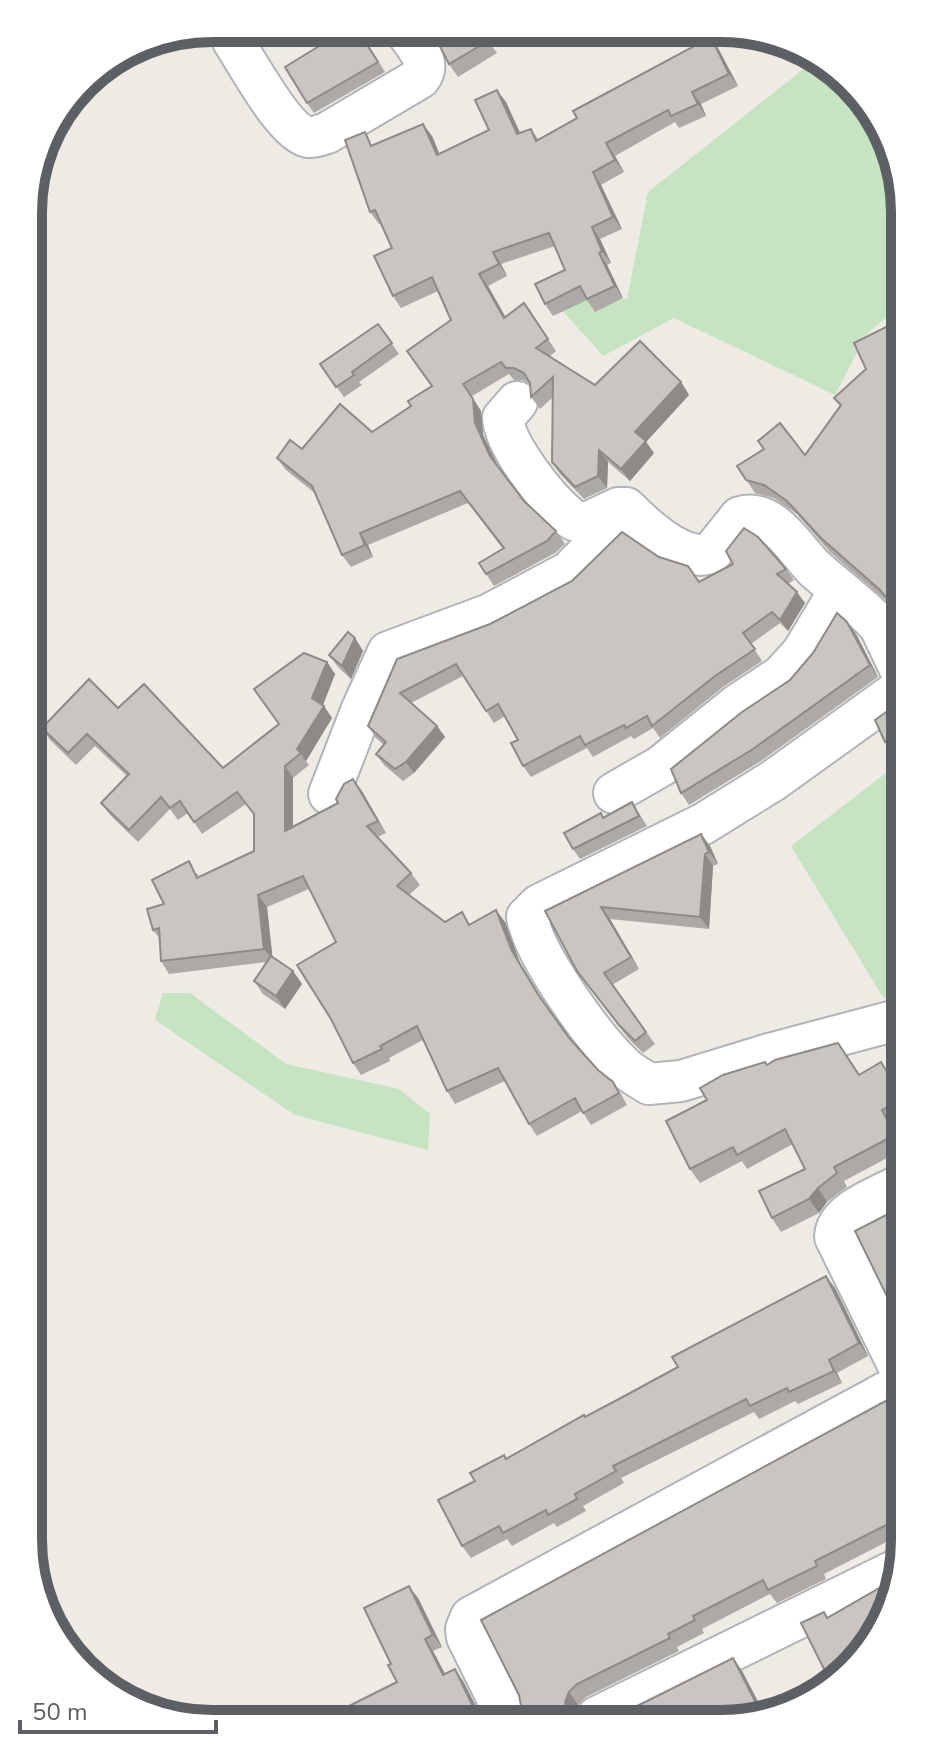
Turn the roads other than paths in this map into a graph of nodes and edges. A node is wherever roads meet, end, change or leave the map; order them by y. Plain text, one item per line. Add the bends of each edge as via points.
1 (234, 42) edge
2 (412, 42) edge
3 (517, 402) dead end
4 (629, 511) junction
5 (836, 587) junction
6 (891, 650) edge
7 (891, 696) edge
8 (614, 793) dead end
9 (329, 794) dead end
10 (891, 1028) edge
11 (891, 1190) edge
12 (891, 1351) edge
13 (891, 1390) edge
14 (888, 1574) edge
15 (503, 1710) edge
16 (611, 1710) edge

1 - 2 street via 284,117 311,137 327,133 420,78 426,64
3 - 4 street via 503,418 511,443 569,516 587,523 618,508
4 - 5 street via 688,554 712,552 740,517 767,521
4 - 9 street via 569,572 490,614 388,652
5 - 6 street via 880,627
5 - 8 street via 802,653 781,676 661,766
7 - 10 street via 703,824 539,905 527,917 536,944 564,990 623,1066 649,1084 681,1081 769,1054
11 - 12 street via 849,1213 835,1228 835,1237
13 - 15 street via 471,1617 467,1637
14 - 16 street

